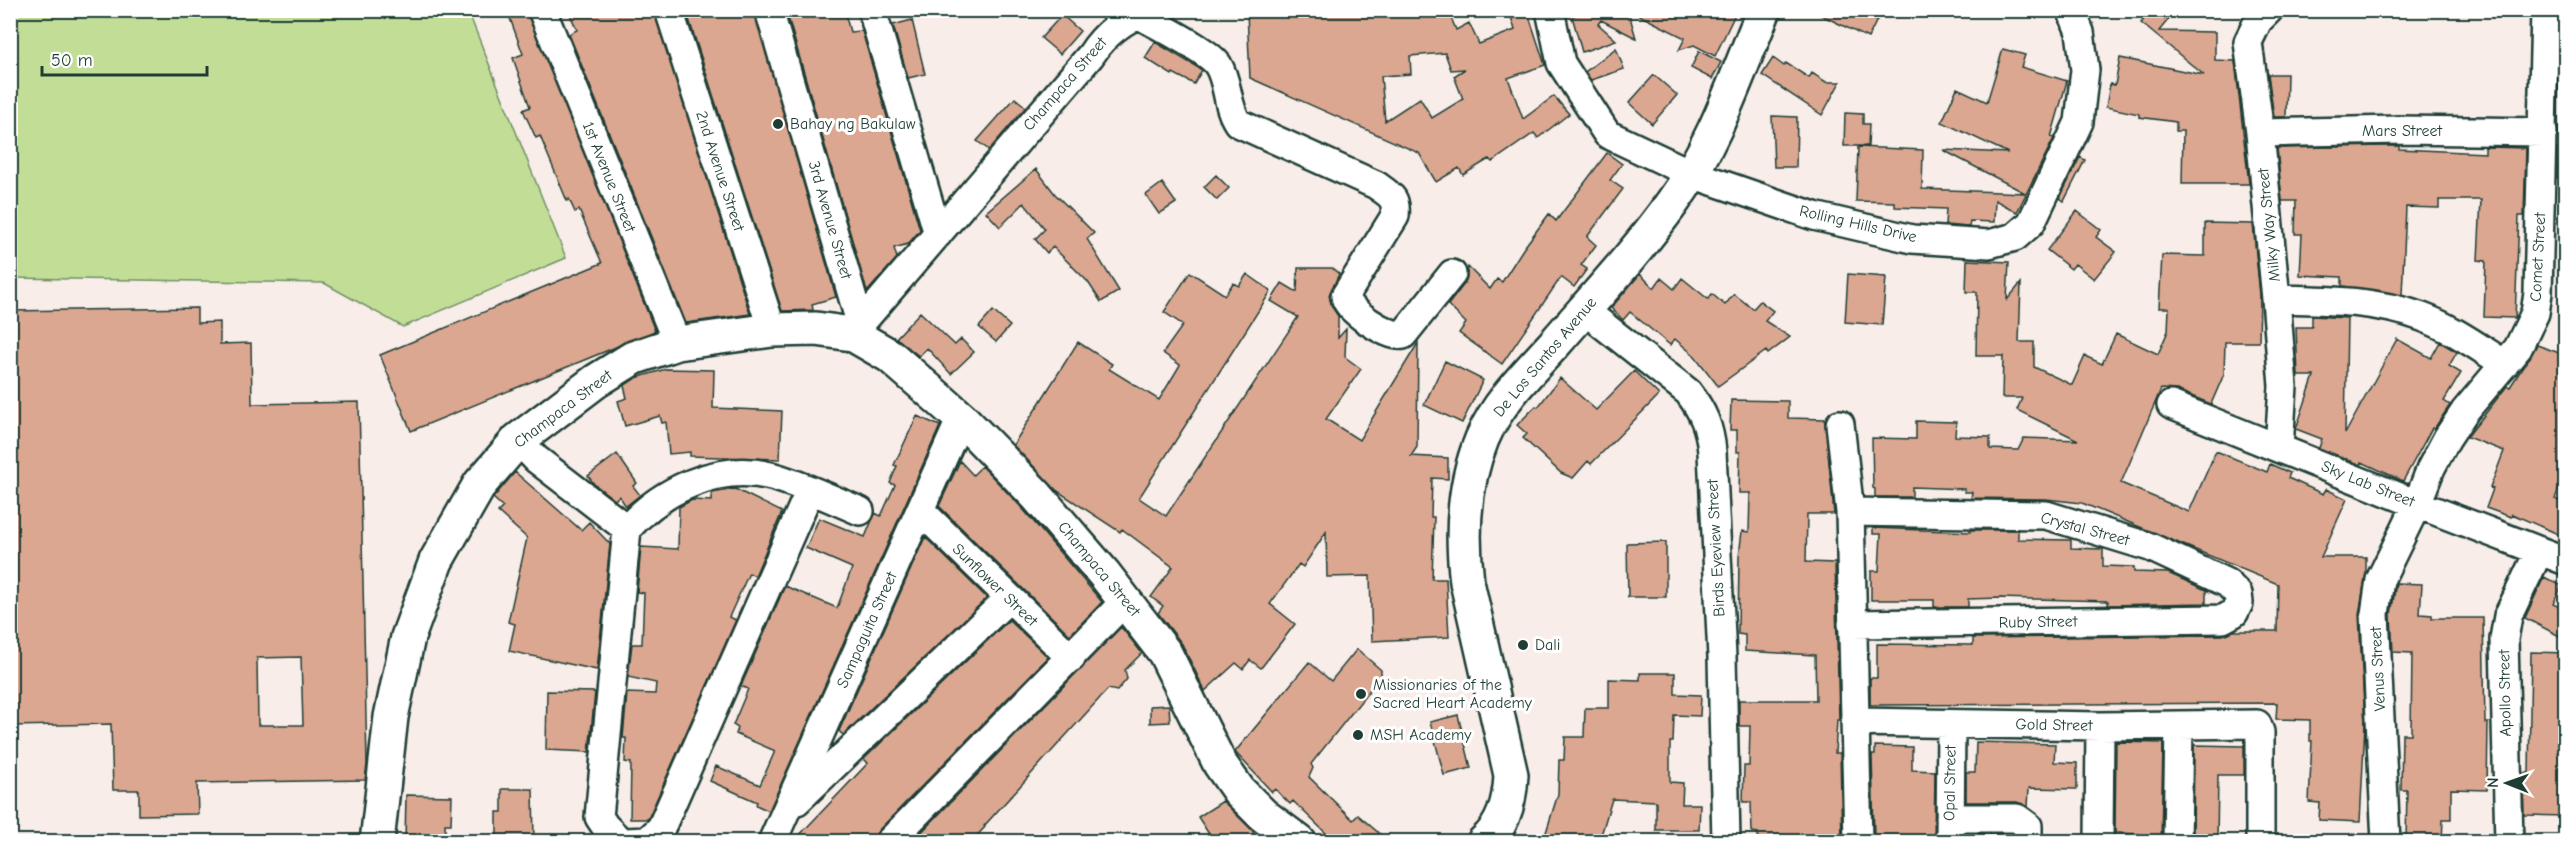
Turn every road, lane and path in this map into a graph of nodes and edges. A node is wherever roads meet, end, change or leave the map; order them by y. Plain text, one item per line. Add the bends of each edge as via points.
1 (542, 10) edge
2 (669, 10) edge
3 (769, 10) edge
4 (872, 10) edge
5 (1550, 10) edge
6 (1764, 10) edge
7 (2071, 10) edge
8 (2269, 10) edge
9 (2545, 10) edge
10 (1143, 12) edge
11 (2543, 132) junction
12 (2260, 133) junction
13 (1692, 174) junction
14 (938, 234) junction
15 (1452, 274) dead end
16 (2276, 299) junction
17 (1584, 310) junction
18 (772, 330) junction
19 (856, 330) junction
20 (677, 343) junction
21 (2505, 364) junction
22 (2171, 405) dead end
23 (961, 418) junction
24 (1840, 424) dead end
25 (518, 440) junction
26 (2279, 448) junction
27 (810, 490) junction
28 (2416, 504) junction
29 (921, 511) junction
30 (860, 512) dead end
31 (1850, 512) junction
32 (627, 529) junction
33 (2538, 551) junction
34 (2565, 561) edge
35 (1008, 599) junction
36 (1126, 600) junction
37 (2223, 619) joint
38 (1852, 624) junction
39 (1071, 658) junction
40 (1856, 722) junction
41 (1951, 724) junction
42 (2100, 726) junction
43 (2179, 726) junction
44 (788, 810) junction
45 (1950, 830) edge
46 (377, 842) edge
47 (623, 842) edge
48 (772, 842) edge
49 (889, 842) edge
50 (1299, 842) edge
51 (1484, 842) edge
52 (1726, 842) edge
53 (1858, 842) edge
54 (2028, 842) edge
55 (2099, 842) edge
56 (2177, 842) edge
57 (2259, 842) edge
58 (2386, 842) edge
59 (2509, 842) edge

1 - 20 street, 1st Avenue Street
2 - 18 street, 2nd Avenue Street
3 - 19 street, 3rd Avenue Street
4 - 14 street
5 - 13 street, Rolling Hills Drive via 1561,63 1607,134
6 - 13 street, De Los Santos Avenue
7 - 13 street, Rolling Hills Drive via 2080,32 2085,70 2079,122 2031,223 2015,237 1989,244 1912,239 1814,216
8 - 12 street, Milky Way Street via 2258,21 2248,42
9 - 11 street, Comet Street
10 - 14 street, Champaca Street via 1100,40
10 - 15 street via 1217,64 1238,123 1376,185 1392,196 1395,216 1346,296 1350,308 1391,335 1403,335
11 - 12 street, Mars Street
11 - 21 street, Comet Street via 2535,313
12 - 16 street, Milky Way Street
13 - 17 street, De Los Santos Avenue
14 - 19 street, Champaca Street
16 - 21 street via 2337,300 2421,316 2454,331
16 - 26 street, Milky Way Street via 2283,386
17 - 51 street, De Los Santos Avenue via 1492,418 1468,487 1463,532 1467,582 1511,775 1507,805 1496,829
17 - 52 street, Birds Eyeview Street via 1688,392 1706,420 1712,452 1722,657
18 - 19 street, Champaca Street
18 - 20 street, Champaca Street
19 - 23 street, Champaca Street
20 - 25 street, Champaca Street via 633,358
21 - 28 street, Comet Street via 2447,438
22 - 26 street, Sky Lab Street
23 - 29 street, Sampaguita Street
23 - 36 street, Champaca Street via 1036,495
24 - 31 street
25 - 32 street via 536,459
25 - 46 street, Champaca Street via 480,484 436,561 408,637 391,717
26 - 28 street, Sky Lab Street
27 - 30 street
27 - 32 street via 769,476 732,474 697,481 643,511
27 - 47 street via 661,828 647,841
28 - 33 street, Sky Lab Street
28 - 58 street, Venus Street via 2380,580 2375,614
29 - 35 street, Sunflower Street
29 - 44 street, Sampaguita Street
31 - 37 street, Crystal Street via 2046,515 2150,547 2227,583 2238,594 2239,603 2234,613
31 - 38 street
32 - 47 street via 599,817
33 - 34 street, Sky Lab Street
33 - 59 street, Apollo Street via 2508,615 2504,639
35 - 39 street, Sunflower Street
35 - 44 street
36 - 39 street
36 - 50 street, Champaca Street via 1165,653 1220,764 1239,791
37 - 38 street, Ruby Street
38 - 40 street
39 - 49 street
40 - 41 street, Gold Street
40 - 53 street
41 - 42 street, Gold Street
41 - 45 street, Opal Street
42 - 43 street, Gold Street
42 - 55 street
43 - 56 street
43 - 57 street, Gold Street via 2257,724
44 - 48 street, Sampaguita Street
45 - 54 street via 2017,818 2028,826

